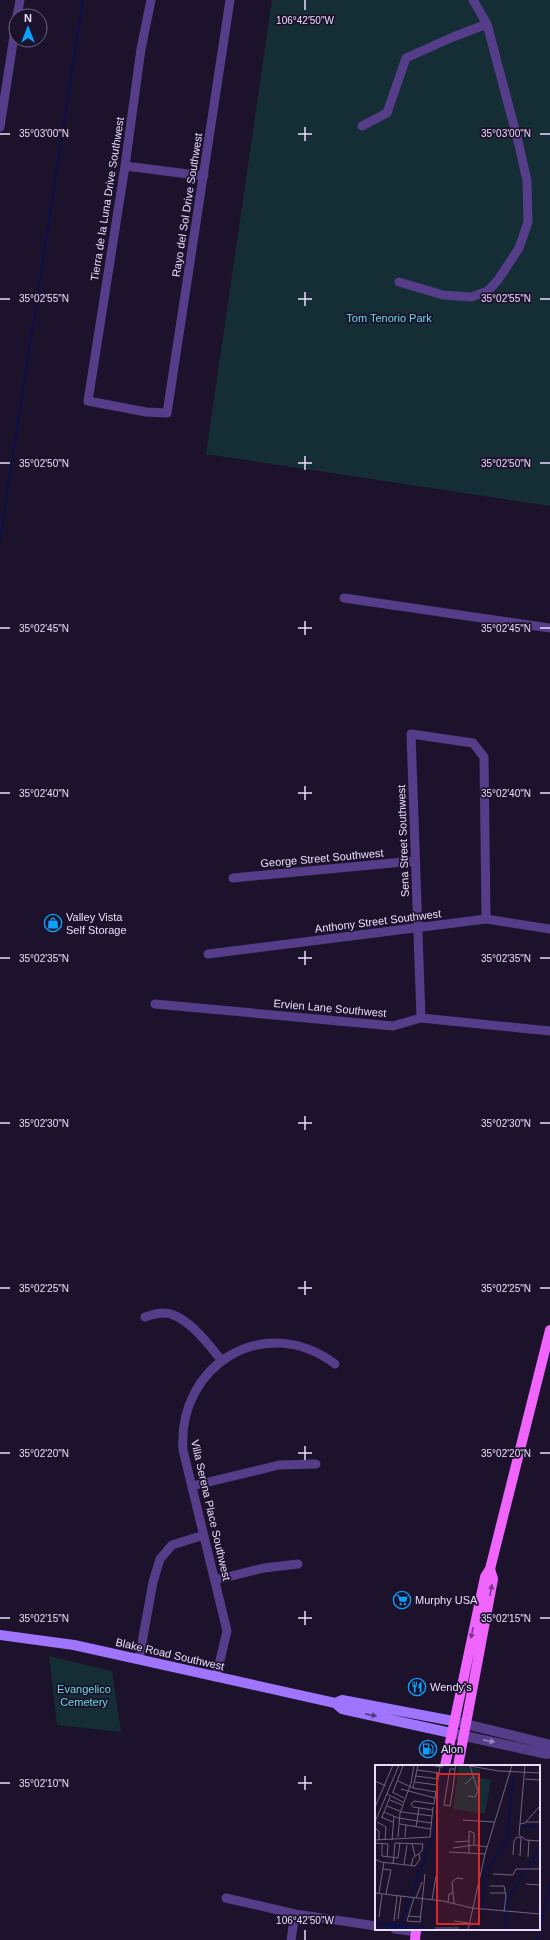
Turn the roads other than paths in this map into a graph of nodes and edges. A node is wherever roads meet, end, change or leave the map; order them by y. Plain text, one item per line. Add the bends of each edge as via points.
1 (151, 0) edge
2 (230, 0) edge
3 (473, 0) edge
4 (487, 24) junction
5 (12, 48) edge
6 (0, 63) edge
7 (10, 65) junction
8 (362, 126) dead end
9 (0, 127) edge
10 (125, 166) junction
11 (204, 176) junction
12 (399, 282) dead end
13 (167, 413) joint
14 (344, 598) dead end
15 (550, 628) edge
16 (414, 861) junction
17 (233, 878) dead end
18 (486, 919) junction
19 (418, 928) junction
20 (550, 929) edge
21 (208, 954) dead end
22 (155, 1004) dead end
23 (421, 1018) junction
24 (550, 1031) edge
25 (145, 1317) dead end
26 (550, 1330) edge
27 (222, 1360) junction
28 (335, 1364) dead end
29 (316, 1464) dead end
30 (192, 1486) junction
31 (204, 1535) junction
32 (298, 1564) dead end
33 (490, 1569) junction
34 (215, 1580) junction
35 (0, 1635) edge
36 (139, 1659) junction
37 (216, 1677) junction
38 (334, 1703) junction
39 (453, 1721) junction
40 (466, 1723) junction
41 (451, 1734) junction
42 (463, 1736) junction
43 (550, 1747) edge
44 (550, 1753) edge
45 (444, 1765) edge
46 (458, 1765) edge
47 (226, 1898) dead end
48 (295, 1914) junction
49 (375, 1926) edge
50 (400, 1930) edge
51 (417, 1933) edge
52 (291, 1940) edge

1 - 10 street, Tierra de la Luna Drive Southwest via 141,49
2 - 11 street, Rayo del Sol Drive Southwest
3 - 4 street
4 - 8 street via 406,58 387,113
4 - 12 street via 526,178 528,222 519,248 488,291 471,297 443,295
5 - 7 street
6 - 7 street
7 - 9 street
10 - 11 street
10 - 13 street, Tierra de la Luna Drive Southwest via 88,401 139,411
11 - 13 street, Rayo del Sol Drive Southwest
14 - 15 street
16 - 17 street, George Street Southwest
16 - 18 street, Sena Street Southwest via 411,734 472,743 484,757
16 - 19 street, Sena Street Southwest
18 - 19 street, Anthony Street Southwest
18 - 20 street, Anthony Street Southwest
19 - 21 street, Anthony Street Southwest
19 - 23 street, Sena Street Southwest
22 - 23 street, Ervien Lane Southwest via 393,1026
23 - 24 street, Ervien Lane Southwest
25 - 27 street via 162,1313 178,1318 202,1336
26 - 33 main road
27 - 28 street, Villa Serena Place Southwest via 241,1349 270,1343 312,1350
27 - 30 street, Villa Serena Place Southwest via 200,1383 184,1419 183,1450
29 - 30 street via 278,1465
30 - 31 street, Villa Serena Place Southwest
31 - 34 street, Villa Serena Place Southwest
31 - 36 street via 172,1545 160,1559 153,1582
32 - 34 street via 264,1568
33 -> 39 main road via 484,1577
40 -> 33 main road via 493,1579
34 - 37 street, Villa Serena Place Southwest via 227,1631
35 - 36 main road, Blake Road Southwest via 74,1645
36 - 37 main road, Blake Road Southwest
37 - 38 main road, Blake Road Southwest
38 - 39 main road, Blake Road Southwest via 342,1700
38 -> 41 main road, Blake Road Southwest via 342,1709
39 - 40 street, Blake Road Southwest
39 - 41 main road
40 - 42 main road
40 - 43 street, Blake Road Southwest via 547,1744
41 - 42 street, Blake Road Southwest
41 - 45 main road
42 -> 44 street, Blake Road Southwest
42 - 46 main road
47 - 48 street
48 - 49 street
48 - 52 street
50 - 51 street

